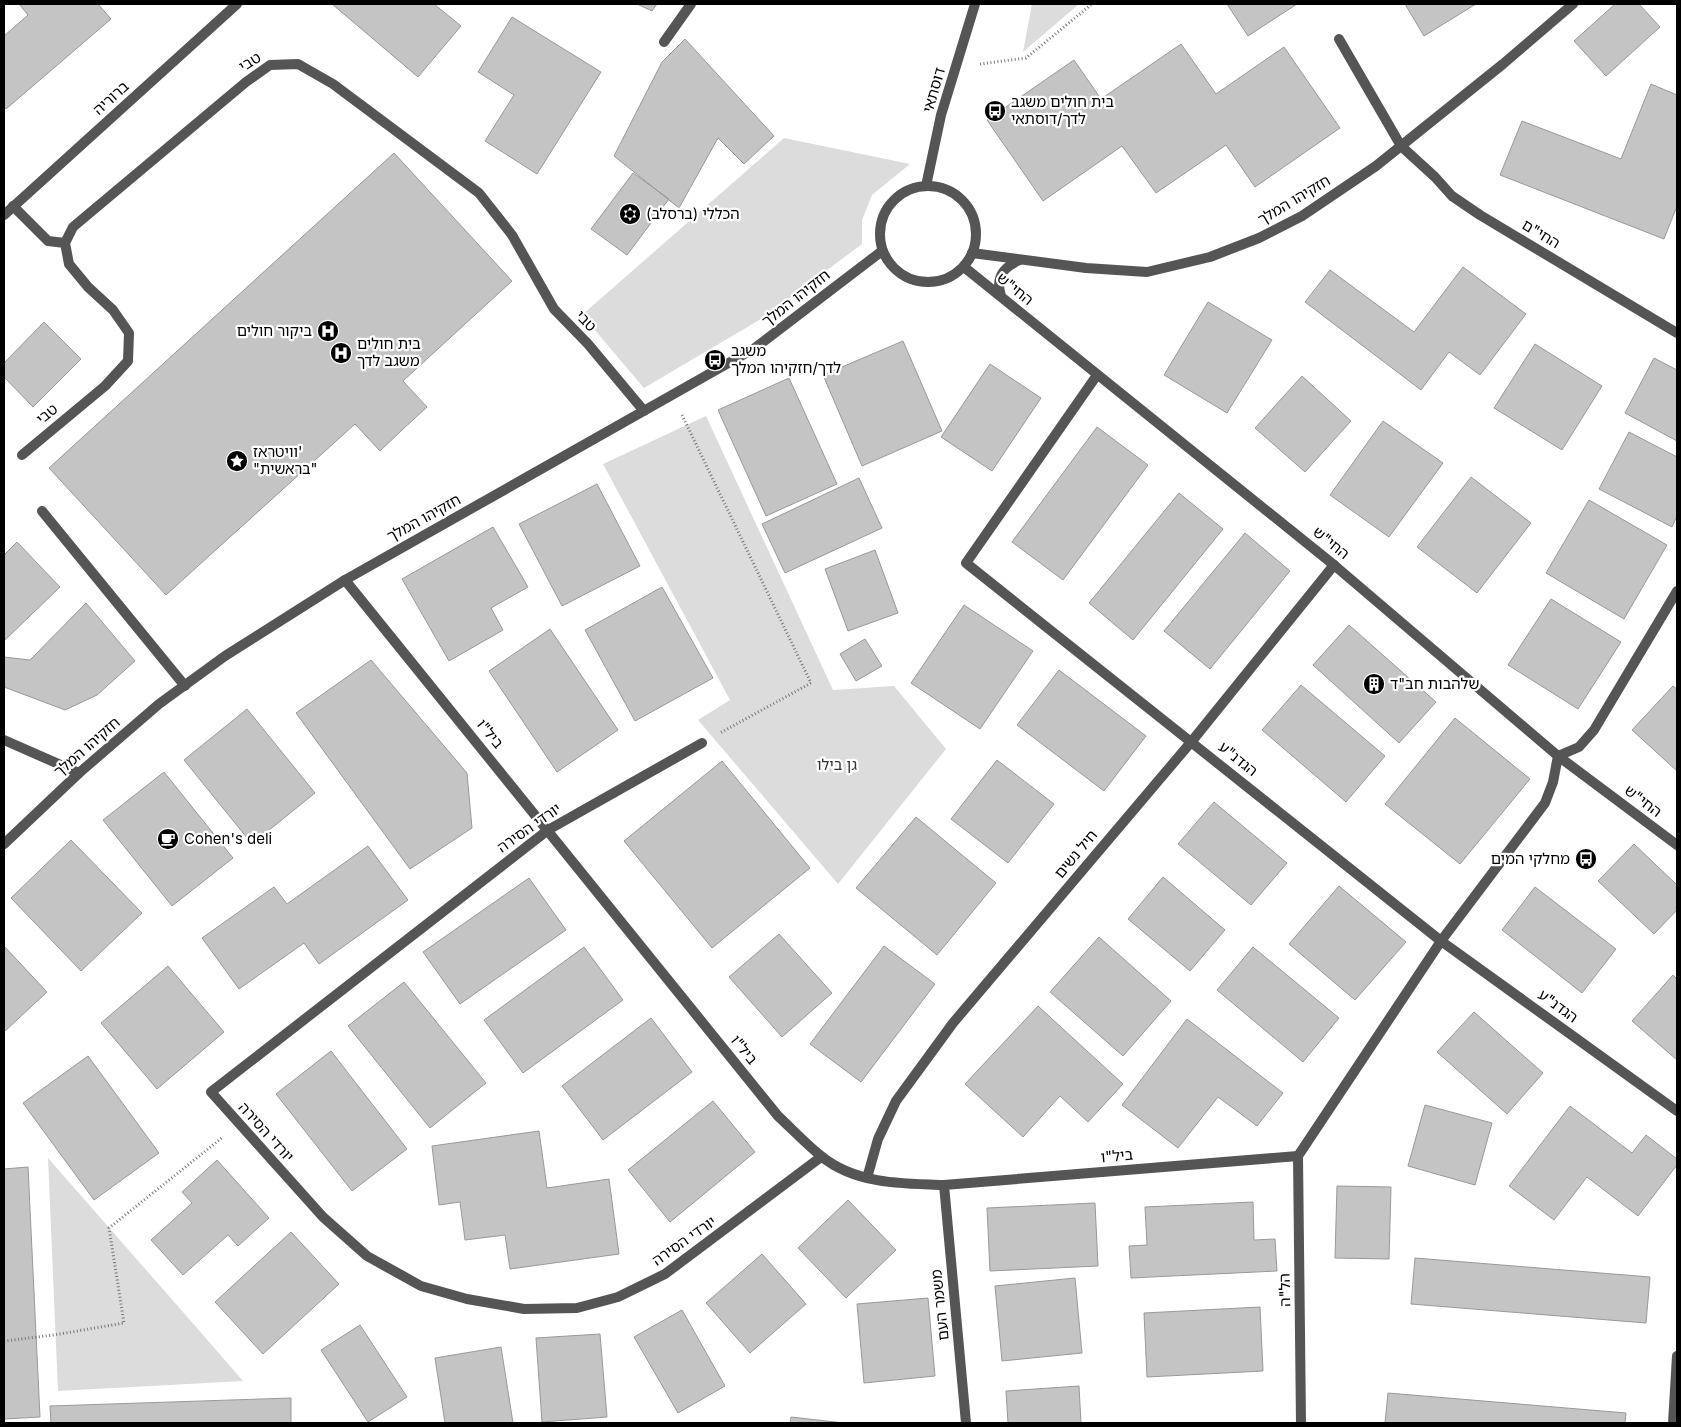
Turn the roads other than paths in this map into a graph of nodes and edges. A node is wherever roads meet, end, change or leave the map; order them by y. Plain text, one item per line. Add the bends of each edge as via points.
1 (238, 4) edge
2 (691, 4) edge
3 (975, 4) edge
4 (1573, 4) edge
5 (1339, 39) dead end
6 (664, 42) dead end
7 (1401, 146) junction
8 (926, 186) junction
9 (13, 206) junction
10 (4, 215) edge
11 (65, 243) junction
12 (882, 251) junction
13 (972, 252) junction
14 (1020, 260) junction
15 (964, 267) junction
16 (1001, 296) junction
17 (1677, 333) edge
18 (1097, 376) junction
19 (644, 411) junction
20 (22, 455) dead end
21 (42, 512) dead end
22 (1334, 565) junction
23 (345, 580) junction
24 (1677, 591) edge
25 (185, 686) junction
26 (4, 740) edge
27 (1192, 741) junction
28 (702, 742) road end
29 (1558, 756) junction
30 (79, 773) junction
31 (548, 830) junction
32 (4, 844) edge
33 (1677, 845) edge
34 (1441, 941) junction
35 (1677, 1111) edge
36 (1298, 1156) junction
37 (821, 1157) junction
38 (868, 1178) junction
39 (944, 1185) junction
40 (1677, 1356) edge
41 (966, 1423) edge
42 (1301, 1423) edge
43 (1673, 1423) edge

1 - 9 street, ברוריה
2 - 6 street
3 - 8 street, דוסתאי via 942,115
4 - 7 street, חזקיהו המלך
5 - 7 street, החי"ם
7 - 14 street, חזקיהו המלך via 1302,216 1259,238 1210,257 1147,272
7 - 17 street, החי"ם via 1452,196 1480,215
8 - 12 street via 909,190 895,199 886,212 879,235
8 - 13 street via 942,188 969,208 976,236
9 - 10 street, ברוריה
9 - 11 street via 48,241
11 - 19 street, טבי via 73,227 246,82 270,65 298,64 333,84 479,194 512,234 554,309
11 - 20 street, טבי via 69,264 113,310 129,333 128,361 105,386
12 - 15 street via 891,266 904,277 920,282 937,282 953,276
12 - 19 street, חזקיהו המלך via 755,348
13 - 14 street, חזקיהו המלך
13 - 15 street
14 - 16 street via 1009,264 1002,272 998,288
15 - 16 street, החי"ש
16 - 18 street, החי"ש
18 - 22 street, החי"ש
18 - 27 street, הגדנ"ע via 966,563
19 - 23 street, חזקיהו המלך
21 - 25 street
22 - 27 street, חיל נשים
22 - 29 street, החי"ש
23 - 25 street, חזקיהו המלך via 255,636
23 - 31 street, ביל"ו
24 - 29 street via 1594,730 1579,747
25 - 30 street, חזקיהו המלך via 159,704
26 - 30 street
27 - 34 street, הגדנ"ע
27 - 38 street, חיל נשים via 953,1023 896,1101 878,1139
28 - 31 street, יורדי הסירה
29 - 33 street, החי"ש
29 - 34 street via 1545,803
30 - 32 street, חזקיהו המלך
31 - 37 street, ביל"ו via 778,1116
31 - 37 street, יורדי הסירה via 210,1092 323,1217 368,1256 421,1286 467,1299 524,1309 577,1308 618,1297 665,1274
34 - 35 street, הגדנ"ע
34 - 36 street
36 - 39 street, ביל"ו
36 - 42 street, הל"ה
37 - 38 street, ביל"ו
38 - 39 street, ביל"ו via 899,1184
39 - 41 street, משמר העם
40 - 43 street

